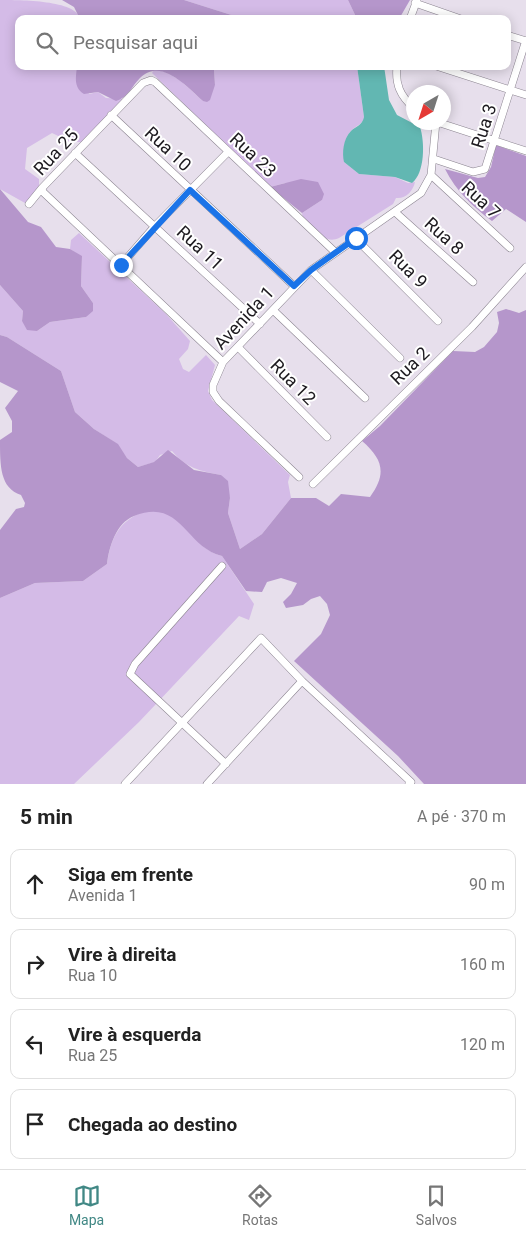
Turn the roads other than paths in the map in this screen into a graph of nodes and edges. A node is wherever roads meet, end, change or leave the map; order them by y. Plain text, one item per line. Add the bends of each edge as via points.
1 (416, 1) edge
2 (411, 15) edge
3 (451, 15) edge
4 (511, 36) edge
5 (526, 41) edge
6 (397, 70) edge
7 (448, 70) edge
8 (151, 80) joint
9 (511, 90) junction
10 (526, 95) edge
11 (406, 101) edge
12 (111, 115) junction
13 (451, 126) edge
14 (436, 130) edge
15 (493, 139) junction
16 (526, 151) edge
17 (228, 152) junction
18 (75, 153) junction
19 (434, 159) junction
20 (431, 174) junction
21 (42, 188) junction
22 (190, 190) junction
23 (29, 204) dead end
24 (396, 212) junction
25 (155, 226) junction
26 (356, 238) junction
27 (510, 248) dead end
28 (335, 252) junction
29 (121, 265) junction
30 (526, 266) edge
31 (311, 270) junction
32 (473, 282) dead end
33 (294, 286) junction
34 (273, 310) junction
35 (438, 321) dead end
36 (260, 324) junction
37 (238, 347) junction
38 (400, 358) dead end
39 (223, 362) junction
40 (365, 398) dead end
41 (327, 437) dead end
42 (298, 477) dead end
43 (313, 484) dead end
44 (222, 566) dead end
45 (302, 681) junction
46 (182, 722) junction
47 (226, 764) junction
48 (125, 784) edge
49 (207, 784) edge
50 (409, 784) edge

1 - 2 street
1 - 3 street
4 - 5 street
5 - 9 street, Rua 3
6 - 11 street via 397,86
7 - 9 street
8 - 12 street, Rua 25 via 143,83
8 - 17 street, Rua 23
9 - 10 street
9 - 15 street, Rua 3
12 - 18 street, Rua 25
12 - 22 street, Rua 10
13 - 15 street
14 - 19 street, Avenida 1
15 - 16 street
15 - 19 street, Rua 3 via 483,171 473,172
17 - 22 street
17 - 28 street, Rua 23
18 - 21 street, Rua 25
18 - 25 street, Rua 11
19 - 20 street, Avenida 1
20 - 24 street, Avenida 1 via 421,193
20 - 27 street, Rua 7
21 - 23 street
21 - 29 street, Rua 25 via 46,198
22 - 25 street
22 - 33 street, Rua 10
24 - 26 street, Avenida 1
24 - 32 street, Rua 8
25 - 29 street
25 - 36 street, Rua 11
26 - 28 street, Avenida 1
26 - 35 street, Rua 9
28 - 31 street, Avenida 1
29 - 39 street, Rua 25
30 - 43 street, Rua 2 via 472,327
31 - 33 street, Avenida 1
31 - 38 street
33 - 34 street, Avenida 1
34 - 36 street, Avenida 1
34 - 40 street
36 - 37 street, Avenida 1
37 - 39 street, Avenida 1
37 - 41 street, Rua 12
39 - 42 street, Avenida 1 via 213,385 219,402
44 - 46 street via 131,670 132,678
45 - 46 street via 261,638
45 - 47 street
45 - 50 street via 411,782
46 - 47 street
46 - 48 street
47 - 49 street

